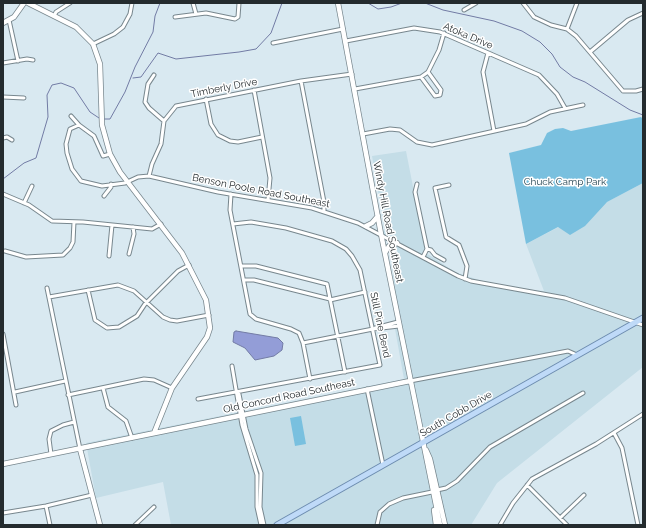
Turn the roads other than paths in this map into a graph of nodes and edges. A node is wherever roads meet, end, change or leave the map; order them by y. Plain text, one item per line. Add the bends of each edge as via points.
1 (24, 3) edge
2 (28, 3) edge
3 (70, 3) edge
4 (132, 3) edge
5 (193, 3) edge
6 (239, 3) edge
7 (338, 3) edge
8 (476, 3) edge
9 (523, 3) edge
10 (577, 3) edge
11 (464, 10) dead end
12 (643, 13) edge
13 (196, 14) junction
14 (54, 16) junction
15 (175, 17) dead end
16 (9, 20) junction
17 (3, 23) edge
18 (343, 29) junction
19 (567, 29) junction
20 (444, 33) junction
21 (346, 41) junction
22 (273, 43) dead end
23 (93, 44) junction
24 (590, 52) junction
25 (488, 53) junction
26 (33, 60) dead end
27 (18, 61) junction
28 (3, 64) edge
29 (428, 72) junction
30 (352, 74) junction
31 (154, 75) dead end
32 (421, 77) junction
33 (301, 81) junction
34 (355, 89) junction
35 (643, 89) edge
36 (254, 90) junction
37 (3, 96) edge
38 (24, 98) dead end
39 (206, 99) junction
40 (583, 105) dead end
41 (565, 108) junction
42 (71, 116) dead end
43 (164, 121) junction
44 (79, 125) junction
45 (494, 131) junction
46 (363, 134) junction
47 (262, 137) junction
48 (3, 138) edge
49 (12, 140) dead end
50 (110, 154) junction
51 (149, 176) junction
52 (128, 182) junction
53 (111, 184) junction
54 (418, 184) dead end
55 (449, 185) dead end
56 (32, 186) dead end
57 (3, 194) edge
58 (231, 194) junction
59 (104, 196) dead end
60 (268, 200) junction
61 (24, 202) junction
62 (324, 211) junction
63 (378, 216) junction
64 (74, 222) junction
65 (161, 224) junction
66 (233, 224) junction
67 (112, 225) junction
68 (366, 226) junction
69 (133, 227) junction
70 (381, 234) junction
71 (397, 243) junction
72 (426, 249) junction
73 (5, 252) dead end
74 (385, 253) junction
75 (129, 254) dead end
76 (109, 256) dead end
77 (423, 257) junction
78 (444, 260) dead end
79 (189, 265) junction
80 (241, 266) junction
81 (465, 279) junction
82 (244, 280) junction
83 (47, 288) dead end
84 (88, 290) junction
85 (365, 292) junction
86 (49, 297) junction
87 (330, 299) junction
88 (148, 302) junction
89 (209, 315) junction
90 (643, 318) edge
91 (635, 322) junction
92 (399, 324) junction
93 (643, 325) edge
94 (373, 329) junction
95 (3, 334) edge
96 (338, 336) junction
97 (303, 343) junction
98 (577, 355) junction
99 (232, 366) dead end
100 (345, 372) junction
101 (310, 380) junction
102 (65, 381) junction
103 (410, 382) junction
104 (103, 388) junction
105 (172, 388) junction
106 (368, 389) junction
107 (237, 391) junction
108 (15, 392) junction
109 (583, 393) dead end
110 (68, 395) junction
111 (198, 399) dead end
112 (16, 405) dead end
113 (643, 414) edge
114 (242, 415) junction
115 (74, 422) junction
116 (154, 433) junction
117 (614, 433) junction
118 (132, 438) junction
119 (423, 443) junction
120 (80, 449) junction
121 (51, 454) junction
122 (3, 464) edge
123 (383, 465) junction
124 (527, 484) junction
125 (434, 493) junction
126 (92, 495) junction
127 (584, 495) dead end
128 (46, 506) junction
129 (154, 507) dead end
130 (441, 508) junction
131 (3, 513) edge
132 (560, 518) junction
133 (50, 525) edge
134 (100, 525) edge
135 (135, 525) edge
136 (262, 525) edge
137 (277, 525) edge
138 (377, 525) edge
139 (436, 525) edge
140 (440, 525) edge
141 (445, 525) edge
142 (448, 525) edge
143 (500, 525) edge
144 (567, 525) edge
145 (638, 525) edge

1 - 16 street
2 - 14 street
3 - 14 street
4 - 23 street via 123,27
5 - 13 street
6 - 13 street via 238,17 235,19 208,13
7 - 18 street, Windy Hill Road Southeast
8 - 11 street
9 - 19 street via 534,16 551,25
10 - 19 street
12 - 24 street via 628,20
13 - 15 street
14 - 23 street via 80,30
16 - 17 street
16 - 27 street
18 - 21 street, Windy Hill Road Southeast
18 - 22 street
19 - 24 street
20 - 21 street, Atoka Drive via 414,28
20 - 25 street, Atoka Drive
20 - 29 street
21 - 30 street, Windy Hill Road Southeast
23 - 50 street via 100,64 102,125
24 - 35 street via 626,92
25 - 41 street, Atoka Drive via 539,75 557,94
25 - 45 street via 483,72
26 - 27 street
27 - 28 street
29 - 32 street
29 - 32 street via 441,90 440,95 435,96
30 - 33 street, Timberly Drive
30 - 34 street, Windy Hill Road Southeast
31 - 43 street via 148,84 145,102
32 - 34 street
33 - 36 street, Timberly Drive
33 - 62 street
34 - 46 street, Windy Hill Road Southeast
36 - 39 street, Timberly Drive
36 - 47 street
37 - 38 street
39 - 43 street, Timberly Drive via 176,106
39 - 47 street via 211,124 218,135 238,142
40 - 41 street
41 - 45 street via 526,124
42 - 44 street
43 - 51 street via 161,144
44 - 50 street via 94,136 103,156
44 - 53 street, Benson Poole Road Southeast via 70,129 67,138 66,153 72,169 81,181 102,186
45 - 46 street via 432,145 418,142 400,130 390,129
46 - 63 street, Windy Hill Road Southeast
47 - 60 street via 270,178
48 - 49 street
50 - 52 street
51 - 52 street, Benson Poole Road Southeast via 138,177
51 - 58 street, Benson Poole Road Southeast
52 - 53 street, Benson Poole Road Southeast
52 - 65 street
53 - 59 street
54 - 72 street via 415,192
55 - 81 street via 435,188 446,237 459,245 467,266
56 - 61 street
57 - 61 street
58 - 60 street, Benson Poole Road Southeast
58 - 66 street
60 - 62 street, Benson Poole Road Southeast
61 - 64 street via 52,221
62 - 68 street, Benson Poole Road Southeast
63 - 68 street
63 - 70 street, Windy Hill Road Southeast
64 - 67 street
64 - 73 street via 73,242 62,254 26,257
65 - 69 street via 152,229
65 - 79 street
66 - 80 street
66 - 85 street, Still Pine Bend via 251,222 335,242 346,249 355,260
67 - 69 street
67 - 76 street
68 - 70 street, Benson Poole Road Southeast
69 - 75 street via 134,234
70 - 71 street, Benson Poole Road Southeast
70 - 74 street, Windy Hill Road Southeast
71 - 74 street via 389,246
71 - 77 street, Benson Poole Road Southeast
72 - 77 street
72 - 78 street
74 - 92 street, Windy Hill Road Southeast
77 - 81 street, Benson Poole Road Southeast
79 - 88 street via 178,272
79 - 89 street via 206,300
80 - 82 street
80 - 87 street via 256,266 327,284
81 - 91 street, Benson Poole Road Southeast via 576,301
82 - 87 street via 254,280
82 - 97 street via 252,317 295,330 300,334
83 - 86 street
84 - 86 street
84 - 88 street via 122,286 134,291
84 - 88 street via 93,316 98,323 107,328 127,324 138,316
85 - 87 street
85 - 94 street, Still Pine Bend
86 - 102 street
87 - 96 street
88 - 89 street via 163,317 178,322
89 - 105 street via 210,328 206,341
90 - 91 main road, South Cobb Drive
91 - 93 street
91 - 98 main road, South Cobb Drive
92 - 94 street
92 - 103 street, Windy Hill Road Southeast
94 - 96 street
94 - 100 street, Still Pine Bend via 380,365
95 - 108 street
96 - 97 street
96 - 100 street
97 - 101 street
98 - 103 street, Old Concord Road Southeast via 568,351
98 - 119 main road, South Cobb Drive
99 - 107 street
100 - 101 street, Still Pine Bend
101 - 107 street, Still Pine Bend via 280,382
102 - 108 street
102 - 110 street
103 - 106 street, Old Concord Road Southeast
103 - 119 street, Windy Hill Road Southeast
104 - 105 street via 144,379 154,380
104 - 110 street
104 - 118 street via 108,407 126,421
105 - 116 street
106 - 114 street, Old Concord Road Southeast
106 - 123 street
107 - 111 street, Still Pine Bend
107 - 114 street
108 - 112 street
109 - 125 street via 490,447 457,481
110 - 115 street
113 - 117 street
114 - 116 street, Old Concord Road Southeast
114 - 136 street via 261,473
115 - 120 street
115 - 121 street via 51,431
116 - 118 street, Old Concord Road Southeast
117 - 124 street
117 - 145 street via 622,448
118 - 120 street, Old Concord Road Southeast
119 - 123 main road, South Cobb Drive
119 - 125 street, Windy Hill Road Southeast via 430,459
120 - 121 street, Old Concord Road Southeast
120 - 126 street
121 - 122 street, Old Concord Road Southeast
123 - 137 main road, South Cobb Drive
124 - 132 street
124 - 143 street via 512,503
125 - 130 street, Windy Hill Road Southeast
125 - 138 street via 403,498 389,504 380,512
125 - 139 street, Windy Hill Road Southeast
125 - 140 street, Windy Hill Road Southeast
126 - 128 street
126 - 134 street
127 - 132 street
128 - 131 street
128 - 133 street
129 - 135 street
130 - 141 street, Windy Hill Road Southeast
130 - 142 street, Windy Hill Road Southeast
132 - 144 street

